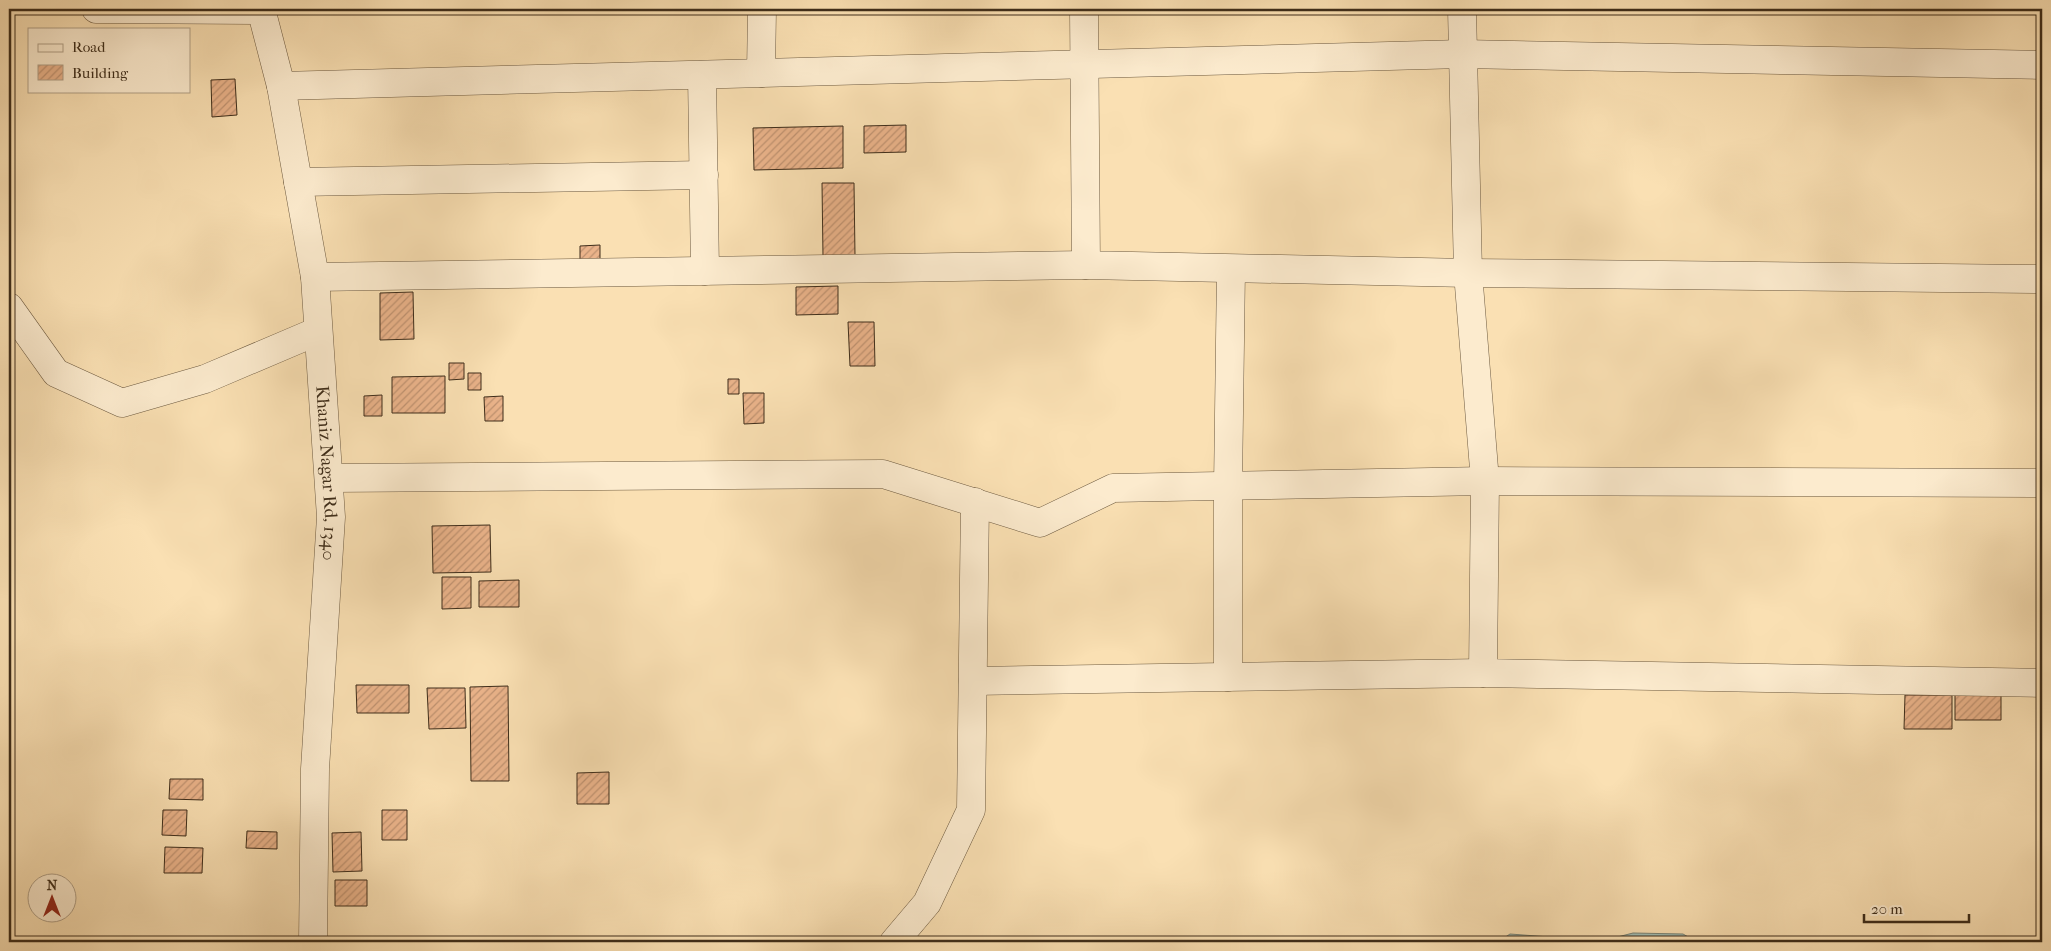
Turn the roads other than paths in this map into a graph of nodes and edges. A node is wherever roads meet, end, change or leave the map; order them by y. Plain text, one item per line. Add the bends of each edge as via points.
1 (96, 9) edge
2 (762, 9) edge
3 (1084, 9) edge
4 (1462, 9) edge
5 (262, 10) edge
6 (1462, 54) junction
7 (1085, 64) junction
8 (2042, 65) edge
9 (761, 73) junction
10 (702, 75) junction
11 (281, 86) junction
12 (704, 175) junction
13 (298, 182) junction
14 (1086, 265) junction
15 (1231, 269) junction
16 (705, 271) junction
17 (1468, 273) junction
18 (315, 278) junction
19 (2042, 279) edge
20 (9, 307) edge
21 (318, 331) junction
22 (329, 478) junction
23 (1485, 481) junction
24 (2042, 483) edge
25 (1228, 486) junction
26 (974, 502) junction
27 (1483, 672) junction
28 (1228, 677) junction
29 (973, 681) junction
30 (2042, 683) edge
31 (313, 942) edge
32 (894, 942) edge

1 - 5 street
2 - 9 street
3 - 7 street
4 - 6 street
5 - 11 street, Khaniz Nagar Rd, 1340
6 - 7 street
6 - 8 street
6 - 17 street
7 - 9 street
7 - 14 street
9 - 10 street
10 - 11 street
10 - 12 street
11 - 13 street, Khaniz Nagar Rd, 1340
12 - 13 street
12 - 16 street
13 - 18 street, Khaniz Nagar Rd, 1340
14 - 15 street
14 - 16 street
15 - 17 street
15 - 25 street
16 - 18 street
17 - 19 street
17 - 23 street
18 - 21 street, Khaniz Nagar Rd, 1340
20 - 21 street via 56,373 122,403 205,379
21 - 22 street, Khaniz Nagar Rd, 1340
22 - 26 street via 883,474
22 - 31 street, Khaniz Nagar Rd, 1340 via 331,517 315,769
23 - 24 street
23 - 25 street
23 - 27 street
25 - 26 street via 1114,488 1040,523
25 - 28 street
26 - 29 street
27 - 28 street
27 - 30 street
28 - 29 street
29 - 32 street via 971,810 927,903

